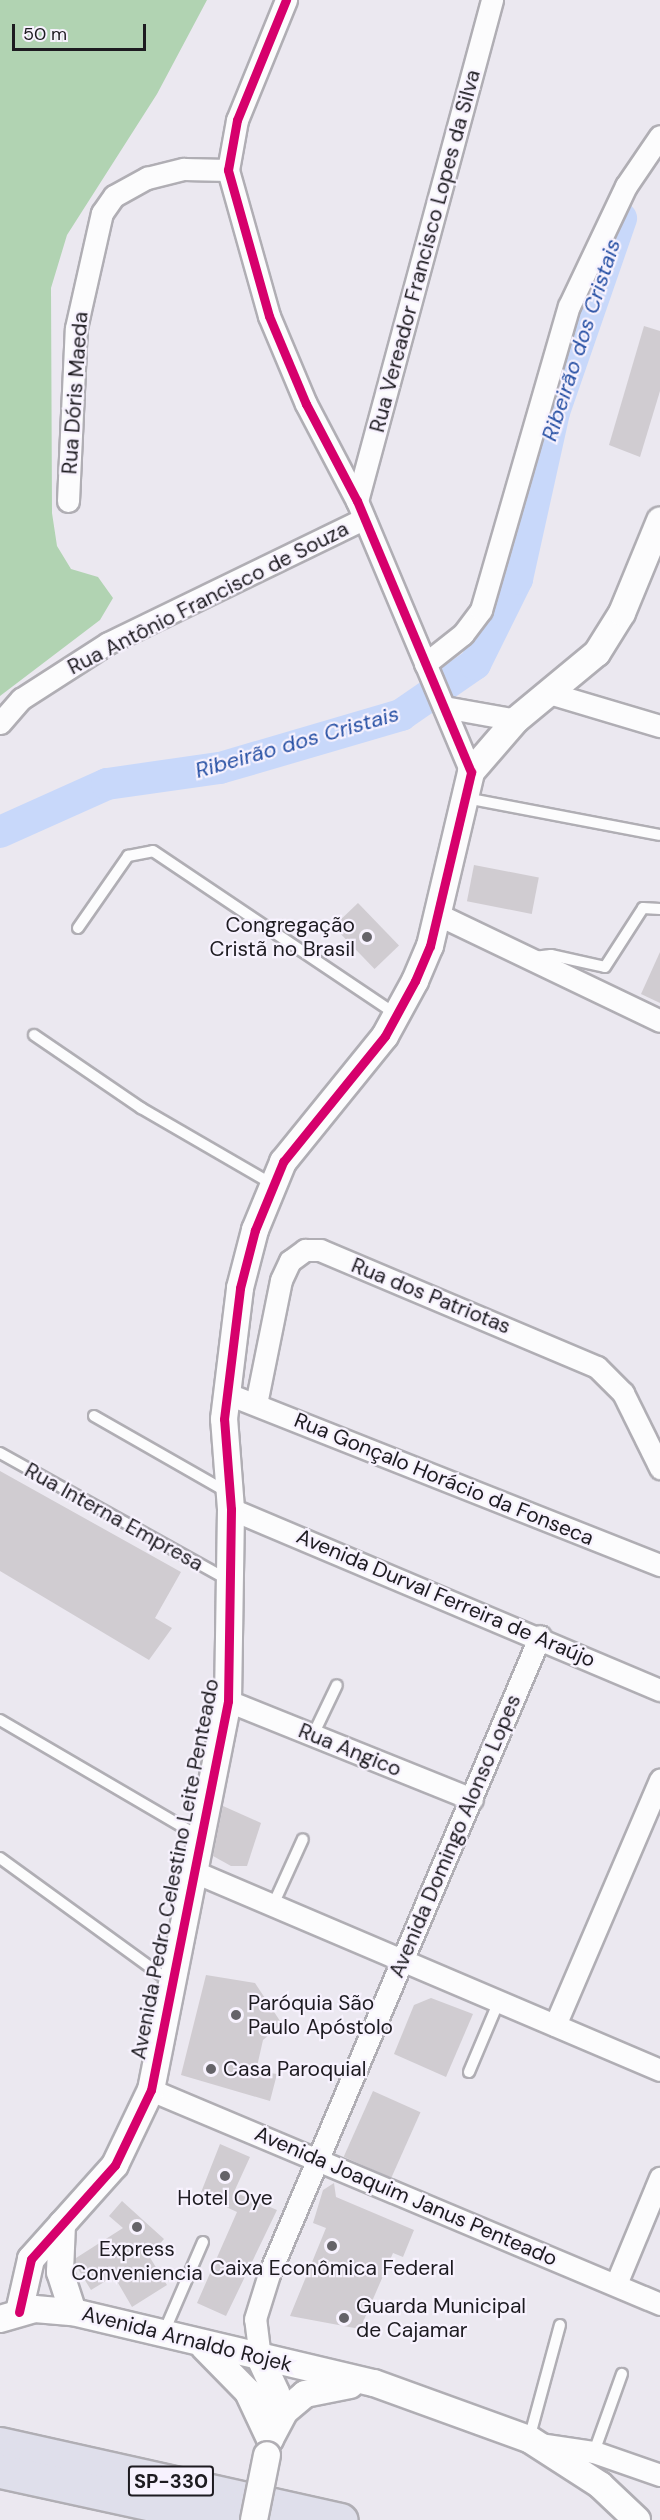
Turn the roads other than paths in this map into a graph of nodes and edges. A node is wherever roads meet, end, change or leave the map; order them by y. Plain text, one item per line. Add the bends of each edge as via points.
1 (286, 0) edge
2 (492, 0) edge
3 (660, 136) edge
4 (228, 170) junction
5 (68, 501) dead end
6 (359, 511) junction
7 (660, 521) edge
8 (428, 670) junction
9 (549, 693) junction
10 (443, 704) junction
11 (516, 720) junction
12 (0, 723) edge
13 (660, 726) edge
14 (471, 772) junction
15 (462, 798) junction
16 (660, 835) edge
17 (660, 909) edge
18 (437, 914) junction
19 (78, 928) dead end
20 (528, 958) junction
21 (399, 1016) junction
22 (660, 1021) edge
23 (34, 1035) dead end
24 (272, 1184) junction
25 (228, 1394) junction
26 (256, 1404) junction
27 (93, 1416) dead end
28 (0, 1454) edge
29 (660, 1468) edge
30 (230, 1502) junction
31 (660, 1565) edge
32 (228, 1580) junction
33 (540, 1636) junction
34 (337, 1685) dead end
35 (660, 1690) edge
36 (228, 1701) junction
37 (0, 1720) edge
38 (312, 1735) junction
39 (660, 1779) edge
40 (472, 1799) junction
41 (202, 1838) junction
42 (303, 1839) dead end
43 (0, 1858) edge
44 (195, 1872) junction
45 (273, 1905) junction
46 (402, 1960) junction
47 (169, 1981) junction
48 (498, 2001) junction
49 (555, 2025) junction
50 (660, 2070) edge
51 (469, 2072) dead end
52 (151, 2090) junction
53 (316, 2158) junction
54 (660, 2178) edge
55 (62, 2224) junction
56 (203, 2242) dead end
57 (616, 2284) junction
58 (660, 2304) edge
59 (73, 2312) junction
60 (9, 2316) edge
61 (560, 2325) dead end
62 (163, 2335) junction
63 (201, 2345) junction
64 (260, 2358) junction
65 (622, 2374) dead end
66 (374, 2383) junction
67 (0, 2432) edge
68 (533, 2441) junction
69 (0, 2444) edge
70 (268, 2447) junction
71 (594, 2452) junction
72 (0, 2471) edge
73 (78, 2474) junction
74 (660, 2475) edge
75 (0, 2484) edge
76 (186, 2515) edge
77 (225, 2520) edge
78 (254, 2520) edge
79 (341, 2520) edge
80 (637, 2520) edge

1 - 4 street via 237,120
2 - 6 street, Rua Vereador Francisco Lopes da Silva
3 - 8 street via 626,186 569,306 481,610
4 - 5 street, Rua Dóris Maeda via 184,169 147,178 114,196 102,213 76,328
4 - 6 street via 269,316 306,404
6 - 8 street
6 - 12 street, Rua Antônio Francisco de Souza via 108,643 21,699
7 - 9 street via 622,612 597,653
8 - 10 street
9 - 11 street
9 - 13 street
10 - 11 street
10 - 14 street
11 - 14 street
14 - 15 street, Avenida Pedro Celestino Leite Penteado
15 - 16 lane
15 - 18 street, Avenida Pedro Celestino Leite Penteado
17 - 20 lane via 643,908 606,967 550,955
18 - 20 street
18 - 21 street, Avenida Pedro Celestino Leite Penteado via 430,946
19 - 21 lane via 128,856 153,852
20 - 22 street
21 - 24 street, Avenida Pedro Celestino Leite Penteado via 307,1129
23 - 24 lane via 141,1108
24 - 25 street, Avenida Pedro Celestino Leite Penteado via 240,1288
25 - 26 street, Rua Gonçalo Horácio da Fonseca
25 - 30 street, Avenida Pedro Celestino Leite Penteado via 224,1419
26 - 29 street, Rua dos Patriotas via 281,1280 290,1261 305,1250 320,1250 597,1367 623,1393
26 - 31 street, Rua Gonçalo Horácio da Fonseca
27 - 30 lane
28 - 32 lane, Rua Interna Empresa
30 - 32 street, Avenida Pedro Celestino Leite Penteado
30 - 33 street, Avenida Durval Ferreira de Araújo
32 - 36 street, Avenida Pedro Celestino Leite Penteado
33 - 35 street, Avenida Durval Ferreira de Araújo
33 - 40 street, Avenida Domingo Alonso Lopes
34 - 38 lane
36 - 38 street, Rua Angico
36 - 41 street, Avenida Pedro Celestino Leite Penteado
37 - 41 lane
38 - 40 street, Rua Angico
39 - 49 street
40 - 46 street, Avenida Domingo Alonso Lopes
41 - 44 street, Avenida Pedro Celestino Leite Penteado
42 - 45 lane
43 - 47 lane
44 - 45 street
44 - 47 street, Avenida Pedro Celestino Leite Penteado
45 - 46 street
46 - 48 street
46 - 53 street, Avenida Domingo Alonso Lopes
47 - 52 street, Avenida Pedro Celestino Leite Penteado
48 - 49 street
48 - 51 lane
49 - 50 street
52 - 53 street, Avenida Joaquim Janus Penteado
52 - 55 street, Avenida Pedro Celestino Leite Penteado via 115,2164
53 - 57 street, Avenida Joaquim Janus Penteado
53 - 64 street, Avenida Domingo Alonso Lopes via 255,2319
54 - 57 street
55 - 59 street via 60,2272
55 - 60 street, Avenida Pedro Celestino Leite Penteado via 31,2259
56 - 62 lane
57 - 58 street, Avenida Joaquim Janus Penteado
59 - 60 street, Avenida Arnaldo Rojek
59 - 62 street, Avenida Arnaldo Rojek
61 - 68 lane
62 - 63 street, Avenida Arnaldo Rojek
63 - 64 street, Avenida Arnaldo Rojek
63 - 70 street via 248,2392
64 - 66 street, Avenida Arnaldo Rojek
64 - 70 street, Avenida Domingo Alonso Lopes via 276,2393
65 - 71 lane
66 - 68 street, Avenida Arnaldo Rojek
66 - 70 street, Avenida Arnaldo Rojek via 305,2394 285,2411
67 - 73 lane
68 - 71 street, Avenida Arnaldo Rojek
68 - 80 street, Avenida Arnaldo Rojek via 600,2485
69 - 73 highway, SP-330
70 - 78 street, bridge
71 - 74 street, Avenida Arnaldo Rojek
72 - 73 highway, SP-330
73 - 75 highway
73 - 76 highway, SP-330
73 - 79 highway, SP-330
76 - 77 highway, SP-330

